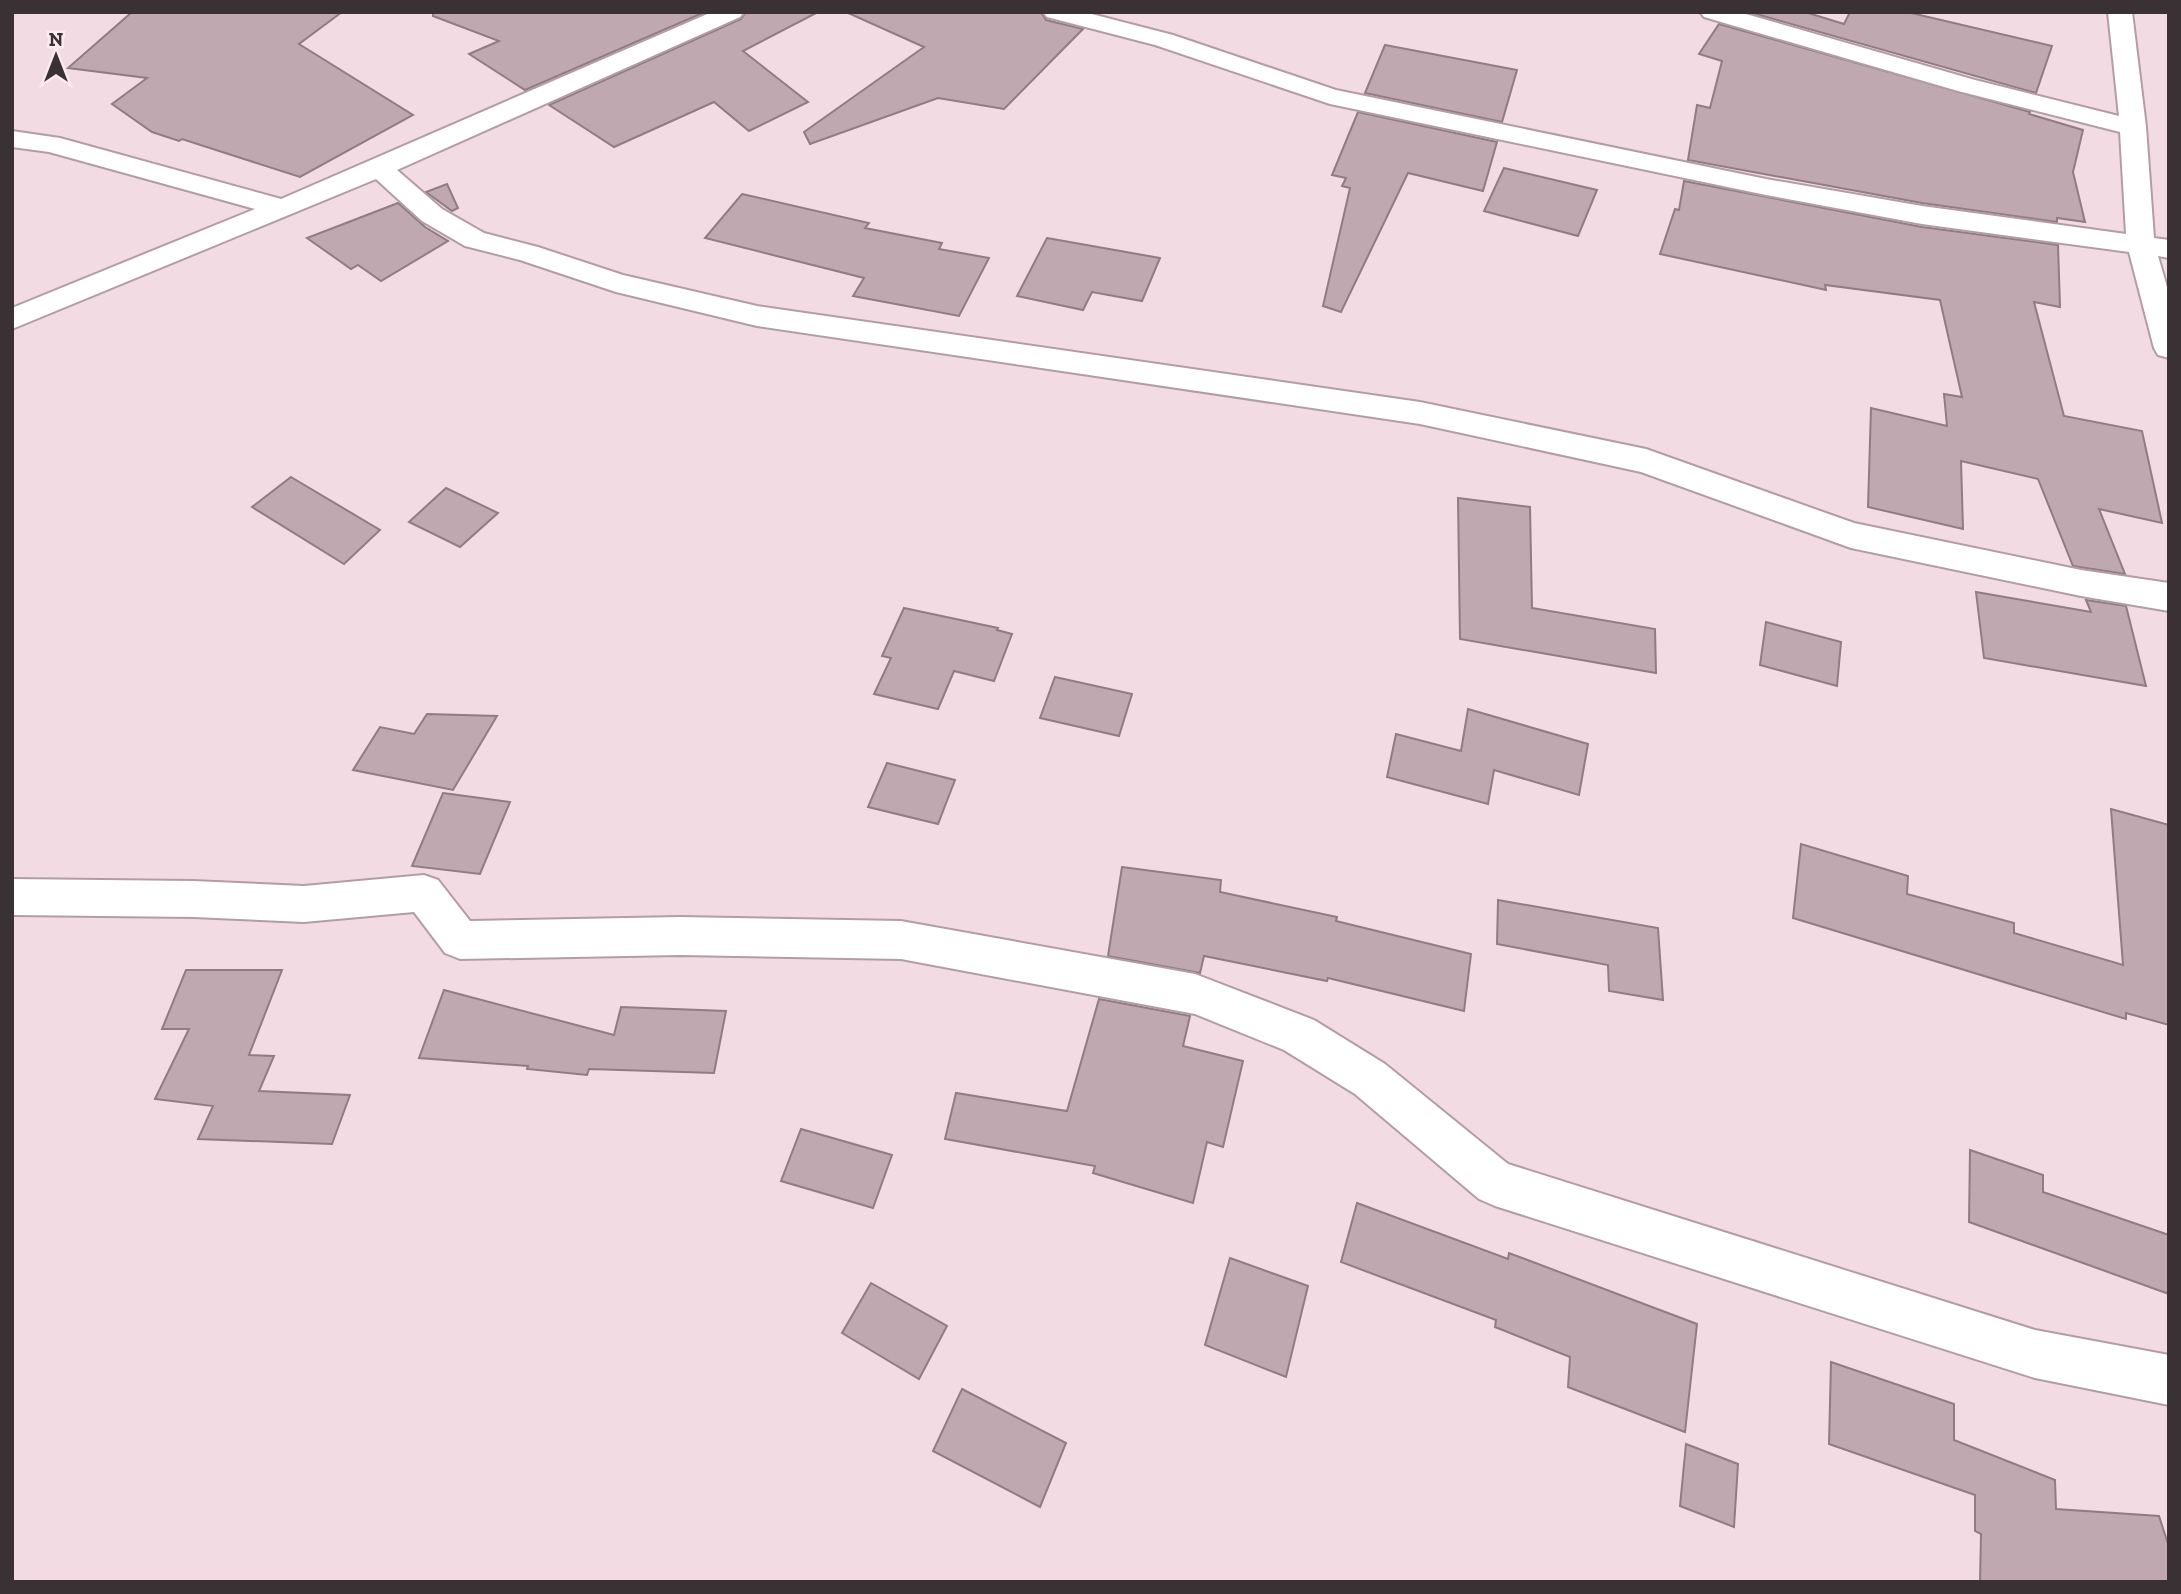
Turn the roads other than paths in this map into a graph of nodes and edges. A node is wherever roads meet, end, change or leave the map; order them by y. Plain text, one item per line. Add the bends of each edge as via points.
1 (732, 12) edge
2 (1055, 12) edge
3 (1712, 12) edge
4 (2120, 12) edge
5 (2133, 127) junction
6 (12, 139) edge
7 (379, 168) junction
8 (280, 207) junction
9 (2155, 247) edge
10 (12, 319) edge
11 (2169, 348) edge
12 (2169, 597) edge
13 (12, 898) edge
14 (2169, 1380) edge

1 - 7 street
2 - 9 street via 1164,40 1330,96 1766,187 1922,215
3 - 5 street via 1967,86
4 - 5 street
5 - 9 street
6 - 8 street via 51,144
7 - 8 street
7 - 12 street via 432,215 475,240 616,283 757,316 1420,413 1646,461 1851,535
8 - 10 street
9 - 11 street
13 - 14 street via 193,898 304,904 424,893 460,940 680,936 901,940 1195,994 1299,1035 1370,1079 1495,1183 2035,1354

